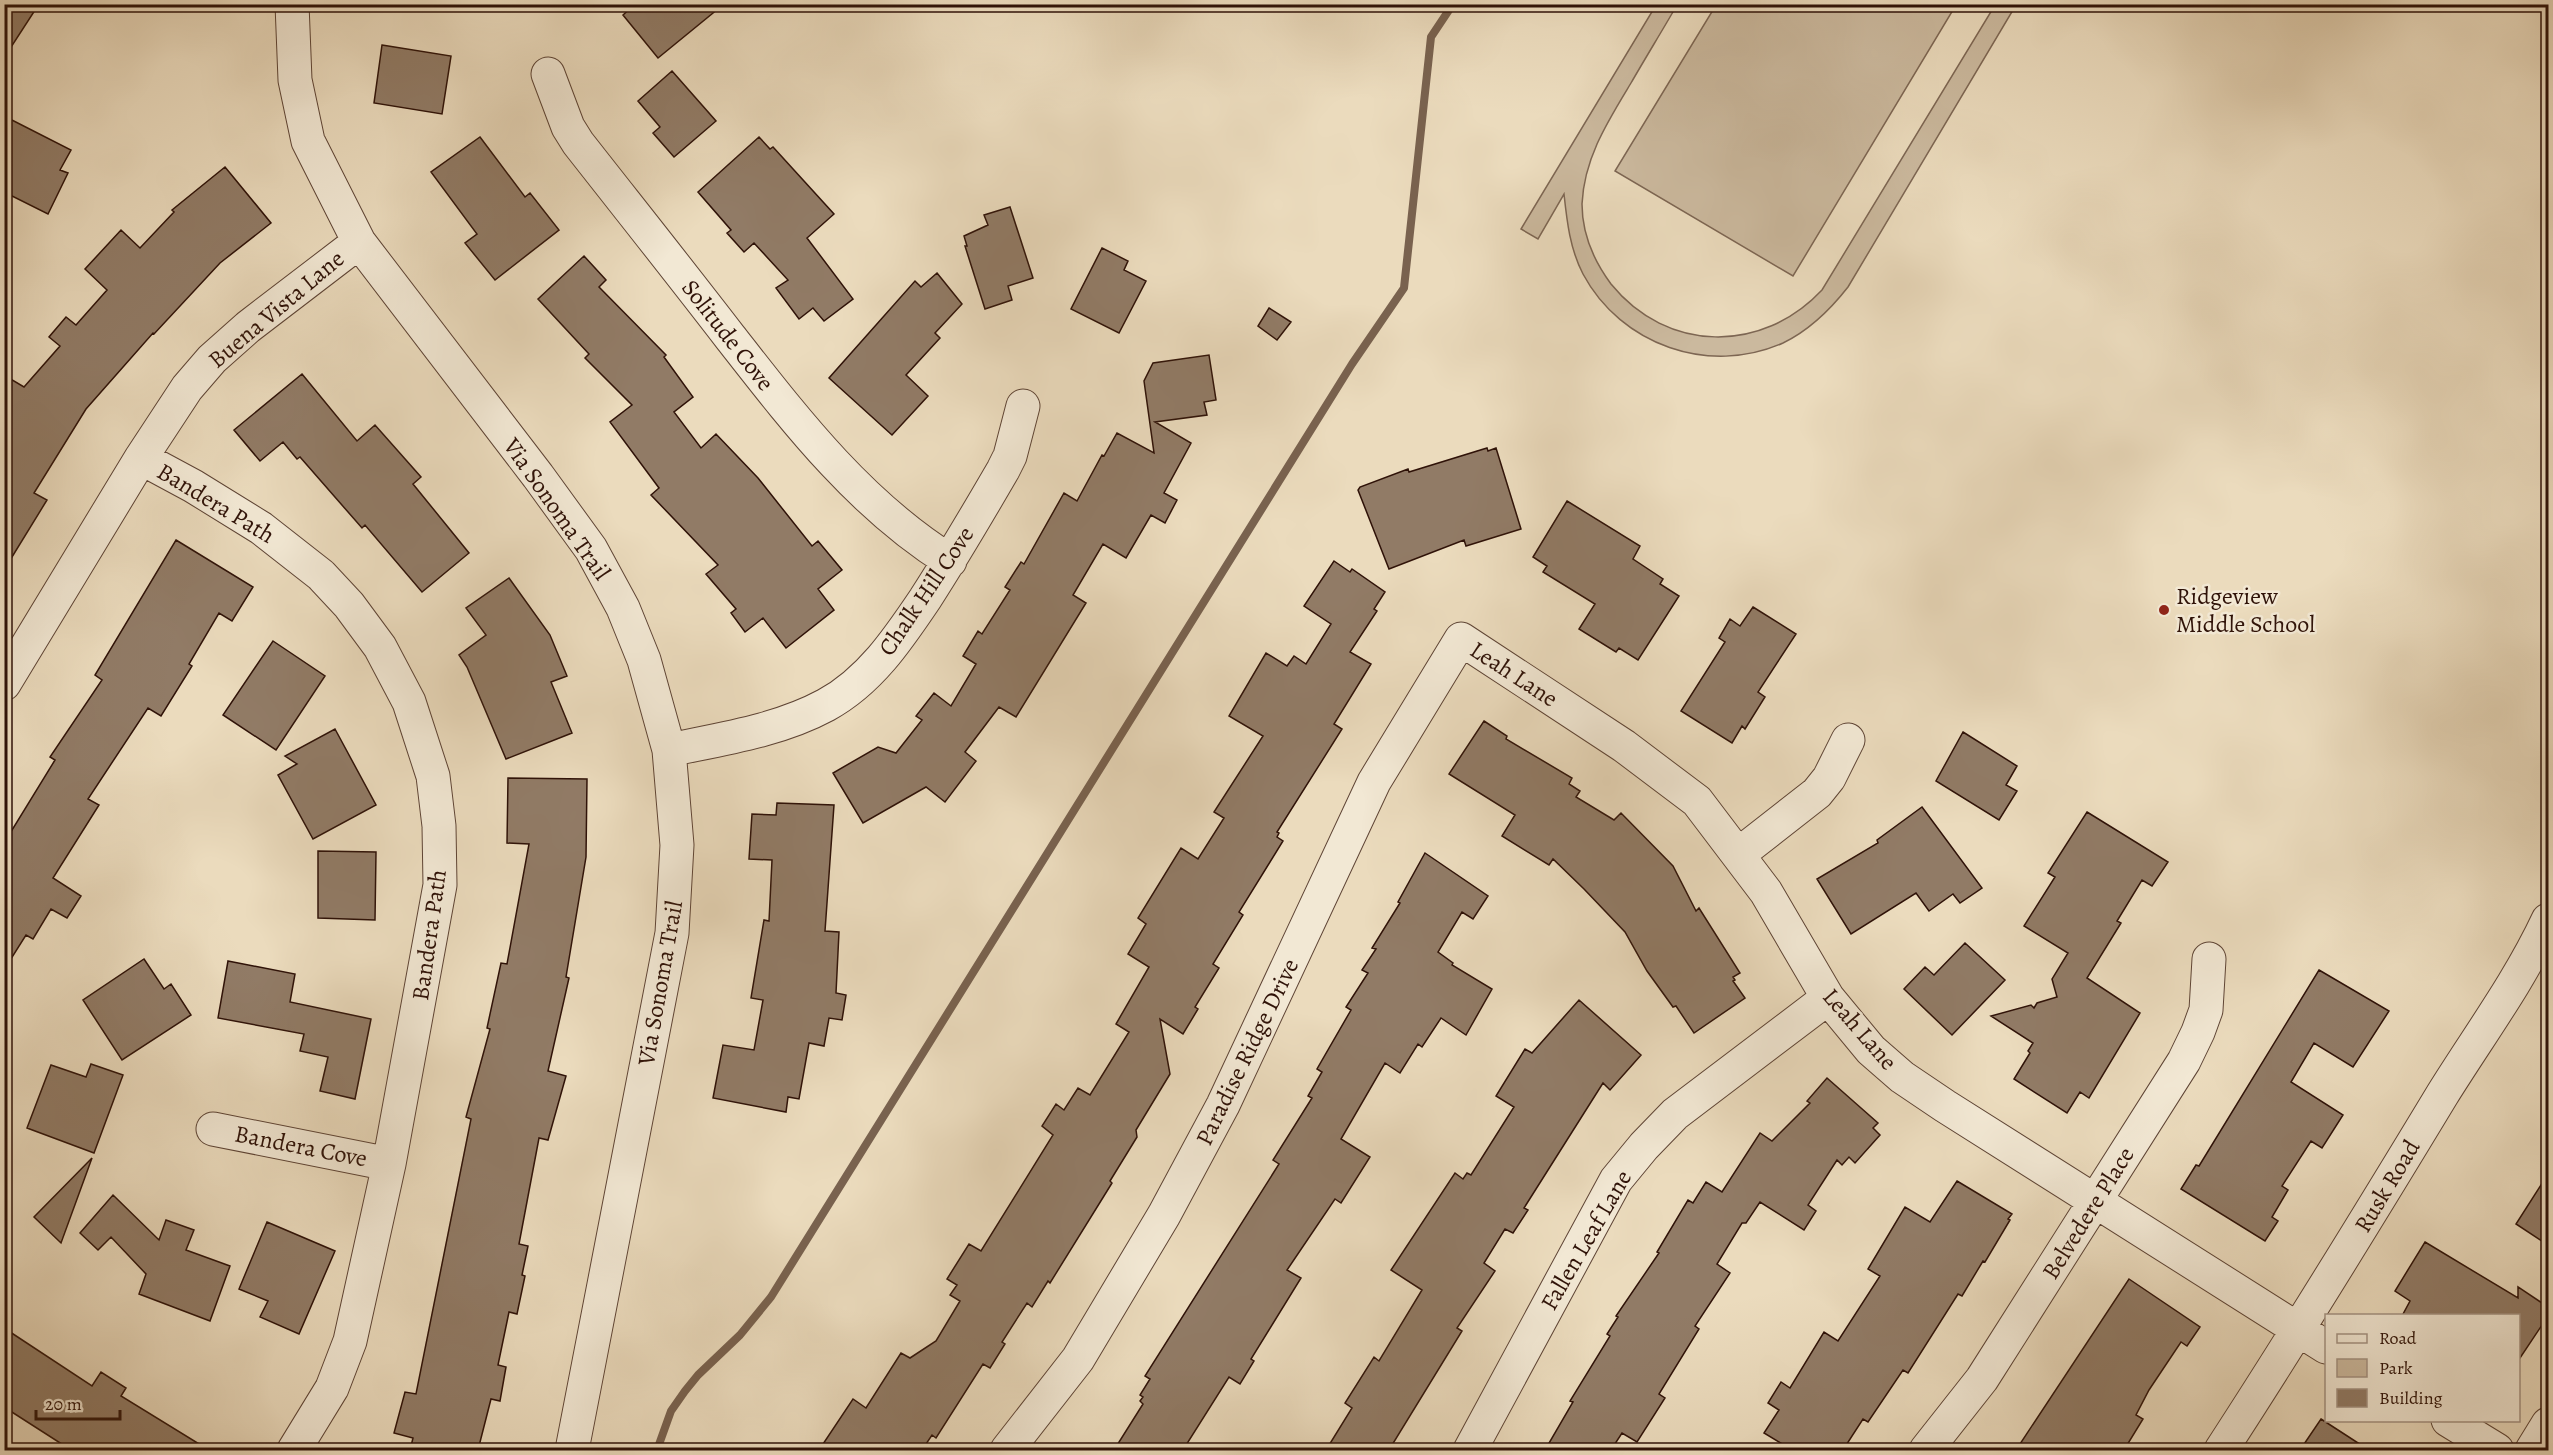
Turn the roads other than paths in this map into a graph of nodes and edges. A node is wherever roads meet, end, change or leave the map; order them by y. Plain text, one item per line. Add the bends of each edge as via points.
1 (292, 4) edge
2 (548, 74) dead end
3 (359, 242) junction
4 (1023, 406) dead end
5 (141, 458) junction
6 (950, 561) junction
7 (1461, 639) joint
8 (4, 684) edge
9 (1848, 740) dead end
10 (669, 750) junction
11 (1739, 854) junction
12 (2548, 920) edge
13 (2208, 958) dead end
14 (1828, 998) junction
15 (213, 1129) dead end
16 (389, 1164) junction
17 (2096, 1202) junction
18 (2299, 1330) junction
19 (2325, 1346) edge
20 (2451, 1422) edge
21 (2548, 1424) edge
22 (294, 1450) edge
23 (572, 1450) edge
24 (1007, 1450) edge
25 (1470, 1450) edge
26 (1926, 1450) edge
27 (2221, 1450) edge
28 (2497, 1450) edge
29 (2532, 1450) edge

1 - 3 street, Via Sonoma Trail via 295,80 308,141
2 - 6 street, Solitude Cove via 578,143 803,430 862,492 918,541
3 - 5 street, Buena Vista Lane via 212,359 187,388
3 - 10 street, Via Sonoma Trail via 591,549 624,608 644,660
4 - 6 street, Chalk Hill Cove via 1010,456
5 - 8 street, Buena Vista Lane
5 - 16 street, Bandera Path via 261,528 321,575 380,647 418,725 433,776 440,885
6 - 10 street, Chalk Hill Cove via 883,658 827,705 788,723
7 - 11 street, Leah Lane via 1624,746 1697,801
7 - 24 street, Paradise Ridge Drive via 1374,782 1222,1105 1164,1215 1078,1359
9 - 11 street via 1817,793
10 - 23 street, Via Sonoma Trail via 677,845 672,933
11 - 14 street, Leah Lane
12 - 18 street, Rusk Road via 2495,1014
13 - 17 street, Belvedere Place via 2206,1010 2199,1032
14 - 17 street, Leah Lane via 1871,1050 1902,1077
14 - 25 street, Fallen Leaf Lane via 1675,1114 1623,1172
15 - 16 street, Bandera Cove
16 - 22 street, Bandera Path via 350,1341 332,1388
17 - 18 street, Leah Lane
17 - 26 street, Belvedere Place via 1982,1379
18 - 19 street, Leah Lane
18 - 27 street, Rusk Road
20 - 28 street
21 - 29 street

